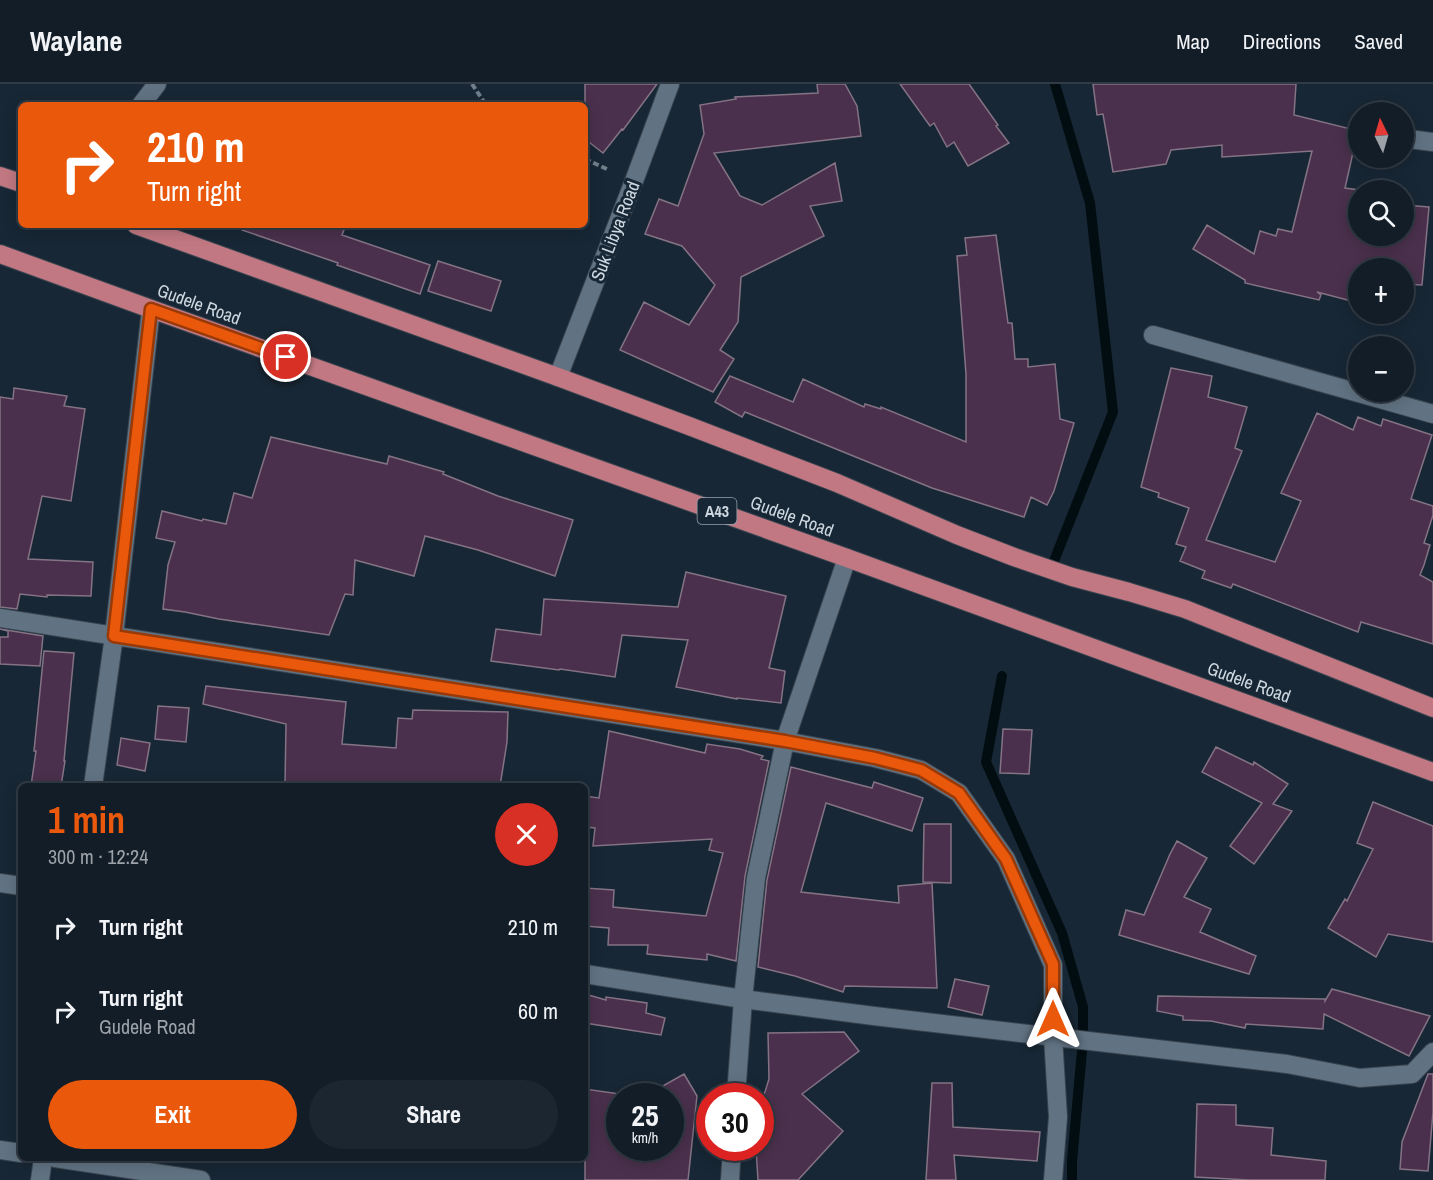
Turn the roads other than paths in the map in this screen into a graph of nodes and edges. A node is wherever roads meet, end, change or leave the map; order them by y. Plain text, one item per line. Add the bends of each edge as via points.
1 (157, 84) edge
2 (670, 84) edge
3 (143, 102) edge
4 (1414, 140) edge
5 (1433, 142) edge
6 (0, 176) edge
7 (18, 182) edge
8 (144, 228) edge
9 (0, 254) edge
10 (151, 309) junction
11 (1153, 335) dead end
12 (558, 377) junction
13 (1433, 414) edge
14 (847, 558) junction
15 (0, 618) edge
16 (114, 636) junction
17 (1433, 708) edge
18 (785, 741) junction
19 (1433, 772) edge
20 (93, 783) edge
21 (0, 883) edge
22 (18, 886) edge
23 (588, 974) edge
24 (743, 999) junction
25 (1053, 1037) junction
26 (1433, 1052) edge
27 (737, 1083) edge
28 (0, 1150) edge
29 (18, 1153) edge
30 (43, 1161) edge
31 (75, 1161) edge
32 (731, 1161) edge
33 (40, 1180) edge
34 (201, 1180) edge
35 (730, 1180) edge
36 (1053, 1180) edge

1 - 3 street
2 - 12 street, Suk Libya Road
4 - 5 street
6 - 7 highway
8 - 12 highway
9 - 10 highway, Gudele Road / A43
10 - 14 highway, Gudele Road / A43
10 - 16 street
11 - 13 street
12 - 17 highway via 837,483 1014,557 1185,609
14 - 18 street
14 - 19 highway, Gudele Road / A43
15 - 16 street
16 - 18 street
16 - 20 street
18 - 24 street via 756,878
18 - 25 street via 921,770 959,793 1006,859 1053,964
21 - 22 street
23 - 24 street
24 - 25 street
24 - 27 street
25 - 26 street via 1287,1064 1360,1078 1412,1074
25 - 36 street via 1059,1117
28 - 29 street
30 - 33 street
31 - 34 street
32 - 35 street

